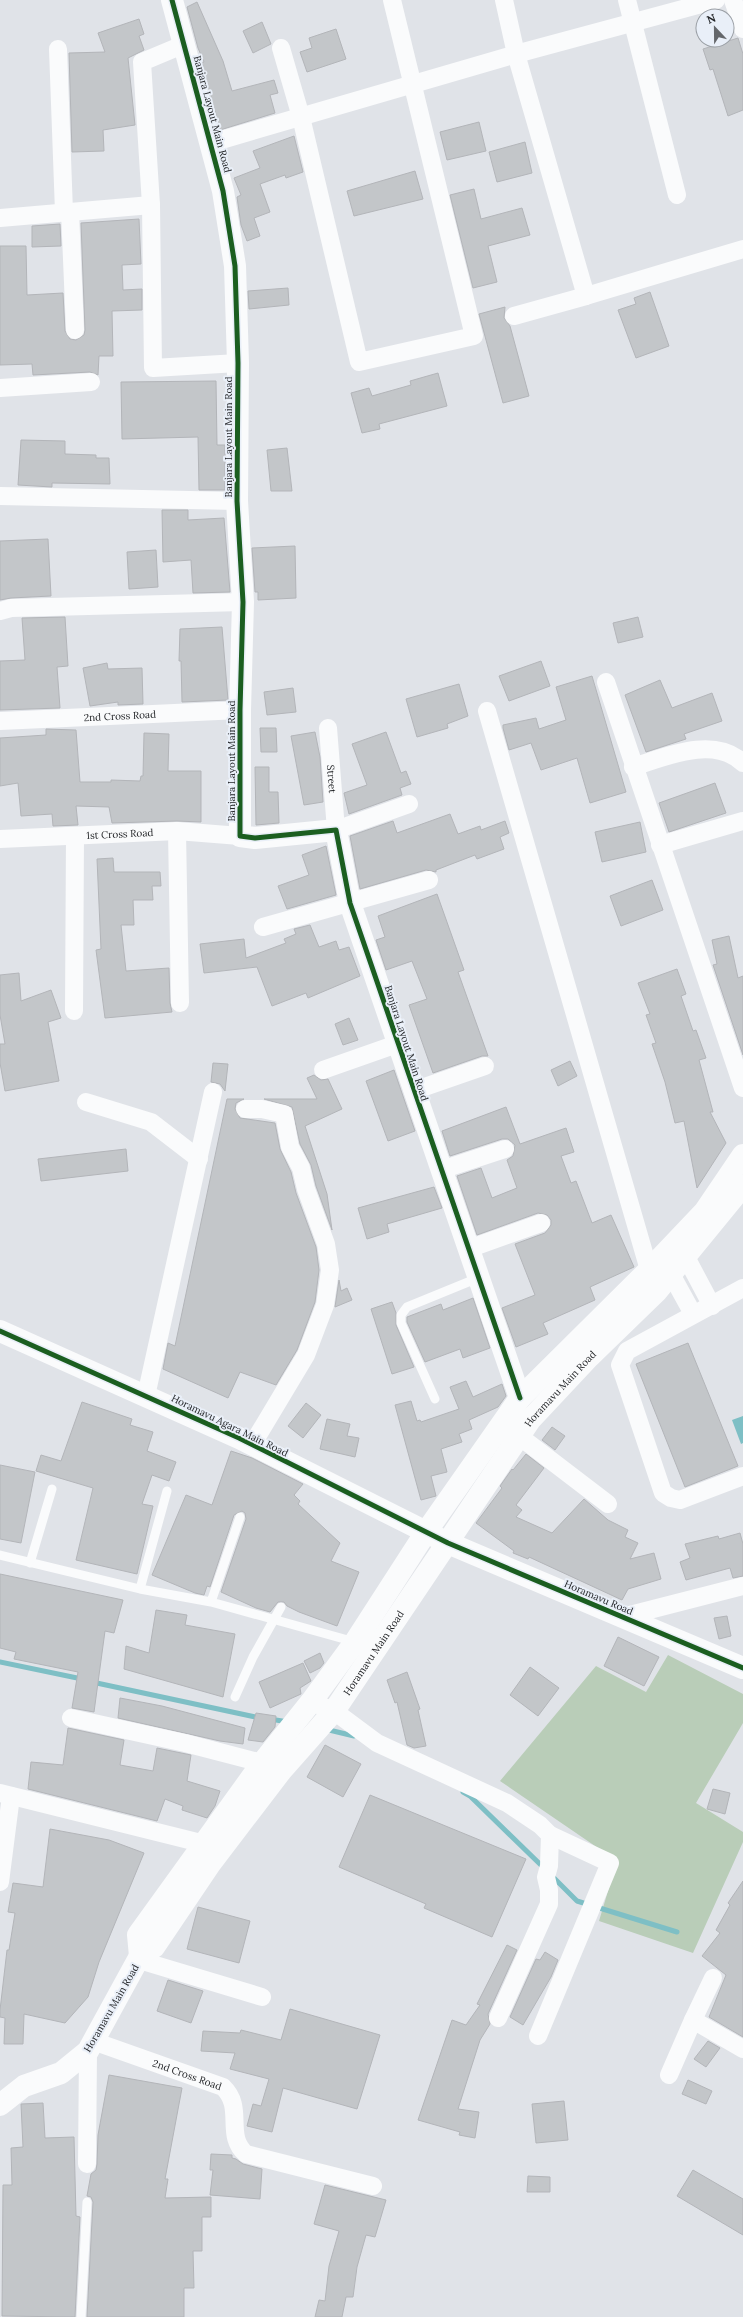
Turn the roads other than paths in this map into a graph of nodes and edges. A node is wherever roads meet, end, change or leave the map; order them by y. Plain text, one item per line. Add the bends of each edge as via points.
1 (172, 0) edge
2 (392, 0) edge
3 (504, 0) edge
4 (627, 0) edge
5 (716, 0) edge
6 (733, 0) edge
7 (632, 24) junction
8 (743, 29) edge
9 (185, 44) junction
10 (280, 48) dead end
11 (58, 49) dead end
12 (516, 54) junction
13 (414, 85) junction
14 (301, 117) junction
15 (211, 143) junction
16 (677, 195) dead end
17 (151, 205) junction
18 (67, 212) junction
19 (0, 218) edge
20 (743, 250) edge
21 (586, 296) junction
22 (514, 316) dead end
23 (74, 330) dead end
24 (238, 363) junction
25 (91, 382) dead end
26 (0, 388) edge
27 (0, 496) edge
28 (237, 501) junction
29 (243, 602) junction
30 (0, 610) edge
31 (606, 682) dead end
32 (240, 710) junction
33 (487, 711) dead end
34 (0, 721) edge
35 (328, 728) dead end
36 (743, 763) edge
37 (633, 767) junction
38 (409, 804) dead end
39 (743, 821) edge
40 (336, 830) junction
41 (176, 831) junction
42 (75, 836) junction
43 (240, 836) junction
44 (0, 839) edge
45 (660, 845) junction
46 (429, 880) dead end
47 (350, 903) junction
48 (263, 927) dead end
49 (180, 1003) dead end
50 (74, 1011) dead end
51 (397, 1044) junction
52 (485, 1066) dead end
53 (324, 1070) dead end
54 (743, 1088) edge
55 (413, 1091) junction
56 (213, 1092) dead end
57 (86, 1102) dead end
58 (245, 1109) dead end
59 (505, 1149) dead end
60 (743, 1155) edge
61 (199, 1158) junction
62 (441, 1170) junction
63 (743, 1186) edge
64 (541, 1223) dead end
65 (468, 1249) junction
66 (686, 1257) junction
67 (649, 1270) junction
68 (671, 1274) junction
69 (478, 1278) junction
70 (743, 1288) edge
71 (712, 1306) junction
72 (693, 1314) junction
73 (0, 1331) edge
74 (146, 1396) junction
75 (520, 1398) junction
76 (435, 1399) dead end
77 (518, 1436) junction
78 (252, 1445) junction
79 (743, 1476) edge
80 (52, 1489) dead end
81 (167, 1491) dead end
82 (608, 1504) dead end
83 (240, 1518) dead end
84 (426, 1532) junction
85 (448, 1544) junction
86 (0, 1555) edge
87 (30, 1563) junction
88 (743, 1586) edge
89 (140, 1589) junction
90 (211, 1602) junction
91 (281, 1607) dead end
92 (622, 1617) junction
93 (273, 1619) junction
94 (355, 1642) junction
95 (743, 1668) edge
96 (235, 1697) dead end
97 (311, 1702) junction
98 (72, 1718) dead end
99 (327, 1720) junction
100 (262, 1763) junction
101 (5, 1795) edge
102 (550, 1835) junction
103 (205, 1844) junction
104 (0, 1882) edge
105 (139, 1958) junction
106 (713, 1978) dead end
107 (262, 1998) dead end
108 (498, 2018) dead end
109 (693, 2020) junction
110 (538, 2036) dead end
111 (90, 2046) junction
112 (743, 2049) edge
113 (669, 2075) dead end
114 (0, 2105) edge
115 (87, 2164) dead end
116 (373, 2186) dead end
117 (87, 2202) dead end
118 (82, 2317) edge

1 - 9 street, Banjara Layout Main Road
2 - 13 street
3 - 12 street
4 - 7 street
5 - 7 street
6 - 8 street
7 - 12 street
7 - 16 street
9 - 15 street, Banjara Layout Main Road
9 - 17 street via 142,62
10 - 14 street
11 - 18 street
12 - 13 street
12 - 21 street
13 - 14 street
13 - 14 street via 474,336 359,362
14 - 15 street
15 - 24 street, Banjara Layout Main Road via 224,191 235,266
17 - 18 street
17 - 24 street via 153,368
18 - 19 street
18 - 23 street
20 - 21 street
21 - 22 street
24 - 28 street, Banjara Layout Main Road
25 - 26 street
27 - 28 street
28 - 29 street, Banjara Layout Main Road
29 - 30 street
29 - 32 street, Banjara Layout Main Road
31 - 37 street
32 - 34 street, 2nd Cross Road
32 - 43 street, Banjara Layout Main Road
33 - 67 street
35 - 40 street, Street
36 - 37 street via 738,757 708,749 691,750
37 - 45 street
38 - 40 street
39 - 45 street
40 - 43 street via 255,838
40 - 47 street, Banjara Layout Main Road
41 - 42 street, 1st Cross Road
41 - 43 street, 1st Cross Road
41 - 49 street
42 - 44 street, 1st Cross Road
42 - 50 street
45 - 54 street
46 - 47 street
47 - 48 street
47 - 51 street, Banjara Layout Main Road
51 - 53 street
51 - 55 street, Banjara Layout Main Road
52 - 55 street
55 - 62 street, Banjara Layout Main Road
56 - 61 street
57 - 61 street via 151,1122
58 - 78 street via 262,1109 284,1114 290,1147 301,1168 326,1244 330,1270 325,1305 306,1355
59 - 62 street
60 - 67 street, Horamavu Main Road via 705,1211
61 - 74 street
62 - 65 street, Banjara Layout Main Road
63 - 66 street, Horamavu Main Road
64 - 65 street
65 - 69 street, Banjara Layout Main Road
66 - 68 street, Horamavu Main Road
66 - 71 street
67 - 75 street, Horamavu Main Road
68 - 72 street
68 - 77 street, Horamavu Main Road via 589,1357
69 - 75 street, Banjara Layout Main Road
69 - 76 lane via 407,1307 401,1315 401,1323
70 - 71 street
71 - 72 street
72 - 79 street via 627,1351 620,1365 663,1492 670,1498 680,1500
73 - 74 street, Horamavu Agara Main Road
74 - 78 street, Horamavu Agara Main Road
75 - 84 street, Horamavu Main Road
77 - 82 street
77 - 85 street, Horamavu Main Road
78 - 84 street, Horamavu Agara Main Road
80 - 87 lane
81 - 89 lane
83 - 90 lane
84 - 85 street, Horamavu Agara Main Road
84 - 94 street, Horamavu Main Road
85 - 92 street, Horamavu Road
85 - 99 street, Horamavu Main Road
86 - 87 lane
87 - 89 lane
88 - 92 street
89 - 90 lane
90 - 93 lane
91 - 93 lane
92 - 95 street, Horamavu Road
93 - 94 lane
93 - 96 lane
94 - 97 street, Horamavu Main Road
97 - 99 street
97 - 100 street, Horamavu Main Road
98 - 100 street
99 - 102 street via 507,1803 540,1825
99 - 105 street, Horamavu Main Road via 302,1747 206,1869 154,1947
100 - 103 street, Horamavu Main Road
101 - 103 street
101 - 104 street
102 - 108 street via 549,1904
102 - 110 street via 610,1863
103 - 105 street, Horamavu Main Road via 138,1935
105 - 107 street
105 - 111 street, Horamavu Main Road
106 - 109 street
109 - 112 street
109 - 113 street
111 - 114 street, Horamavu Main Road via 61,2072 24,2086
111 - 115 street
111 - 116 street, 2nd Cross Road via 223,2087 230,2094 235,2107 235,2140 246,2154
117 - 118 lane

